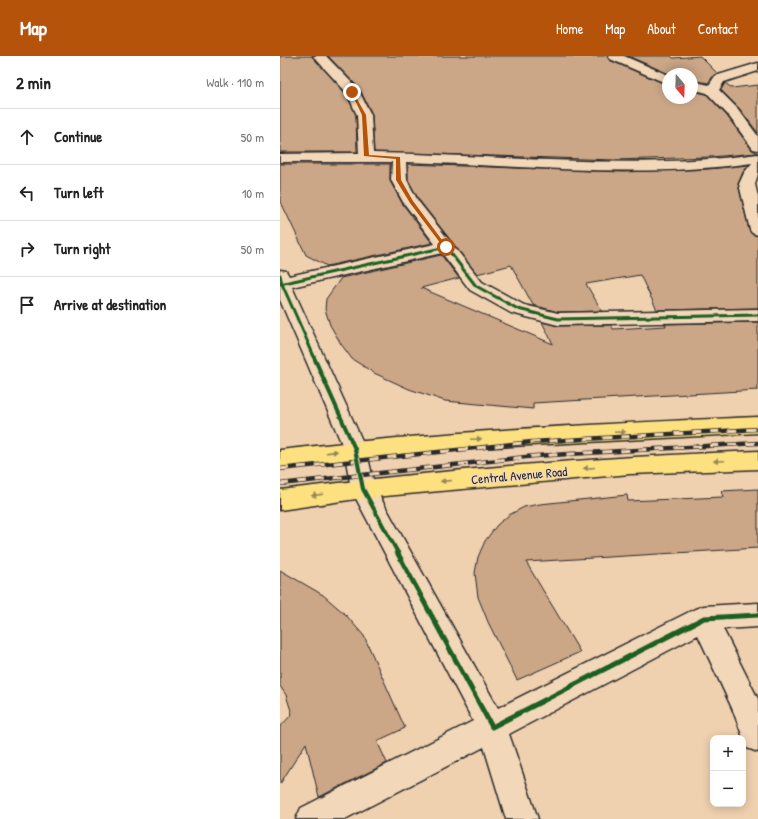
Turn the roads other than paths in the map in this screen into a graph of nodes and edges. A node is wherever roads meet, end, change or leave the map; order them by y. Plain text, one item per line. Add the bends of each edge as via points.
1 (319, 56) edge
2 (614, 56) edge
3 (758, 66) edge
4 (662, 77) edge
5 (698, 87) edge
6 (712, 90) junction
7 (758, 146) edge
8 (366, 156) junction
9 (280, 158) edge
10 (398, 158) junction
11 (758, 158) edge
12 (758, 165) edge
13 (758, 230) edge
14 (446, 247) junction
15 (281, 281) edge
16 (758, 315) edge
17 (758, 425) edge
18 (355, 448) junction
19 (280, 459) edge
20 (758, 460) edge
21 (364, 489) junction
22 (280, 500) edge
23 (758, 615) edge
24 (704, 618) junction
25 (492, 727) junction
26 (758, 738) edge
27 (312, 819) edge
28 (522, 819) edge

1 - 8 street via 352,92 364,115
2 - 4 street
3 - 6 street via 719,79
5 - 6 street
6 - 7 street via 733,112
8 - 9 street
8 - 10 street
10 - 11 street via 618,165 732,162
10 - 14 street via 399,180 411,202
12 - 13 street via 751,172 747,184
14 - 15 street
14 - 16 street via 476,286 518,309 558,319
15 - 18 street
18 -> 17 main road via 460,440
19 -> 18 main road
18 - 21 street
20 -> 21 main road, Central Avenue Road via 630,465
21 -> 22 main road, Central Avenue Road
21 - 25 street
23 - 24 street
24 - 25 street
24 - 26 street via 745,703
25 - 27 street
25 - 28 street

